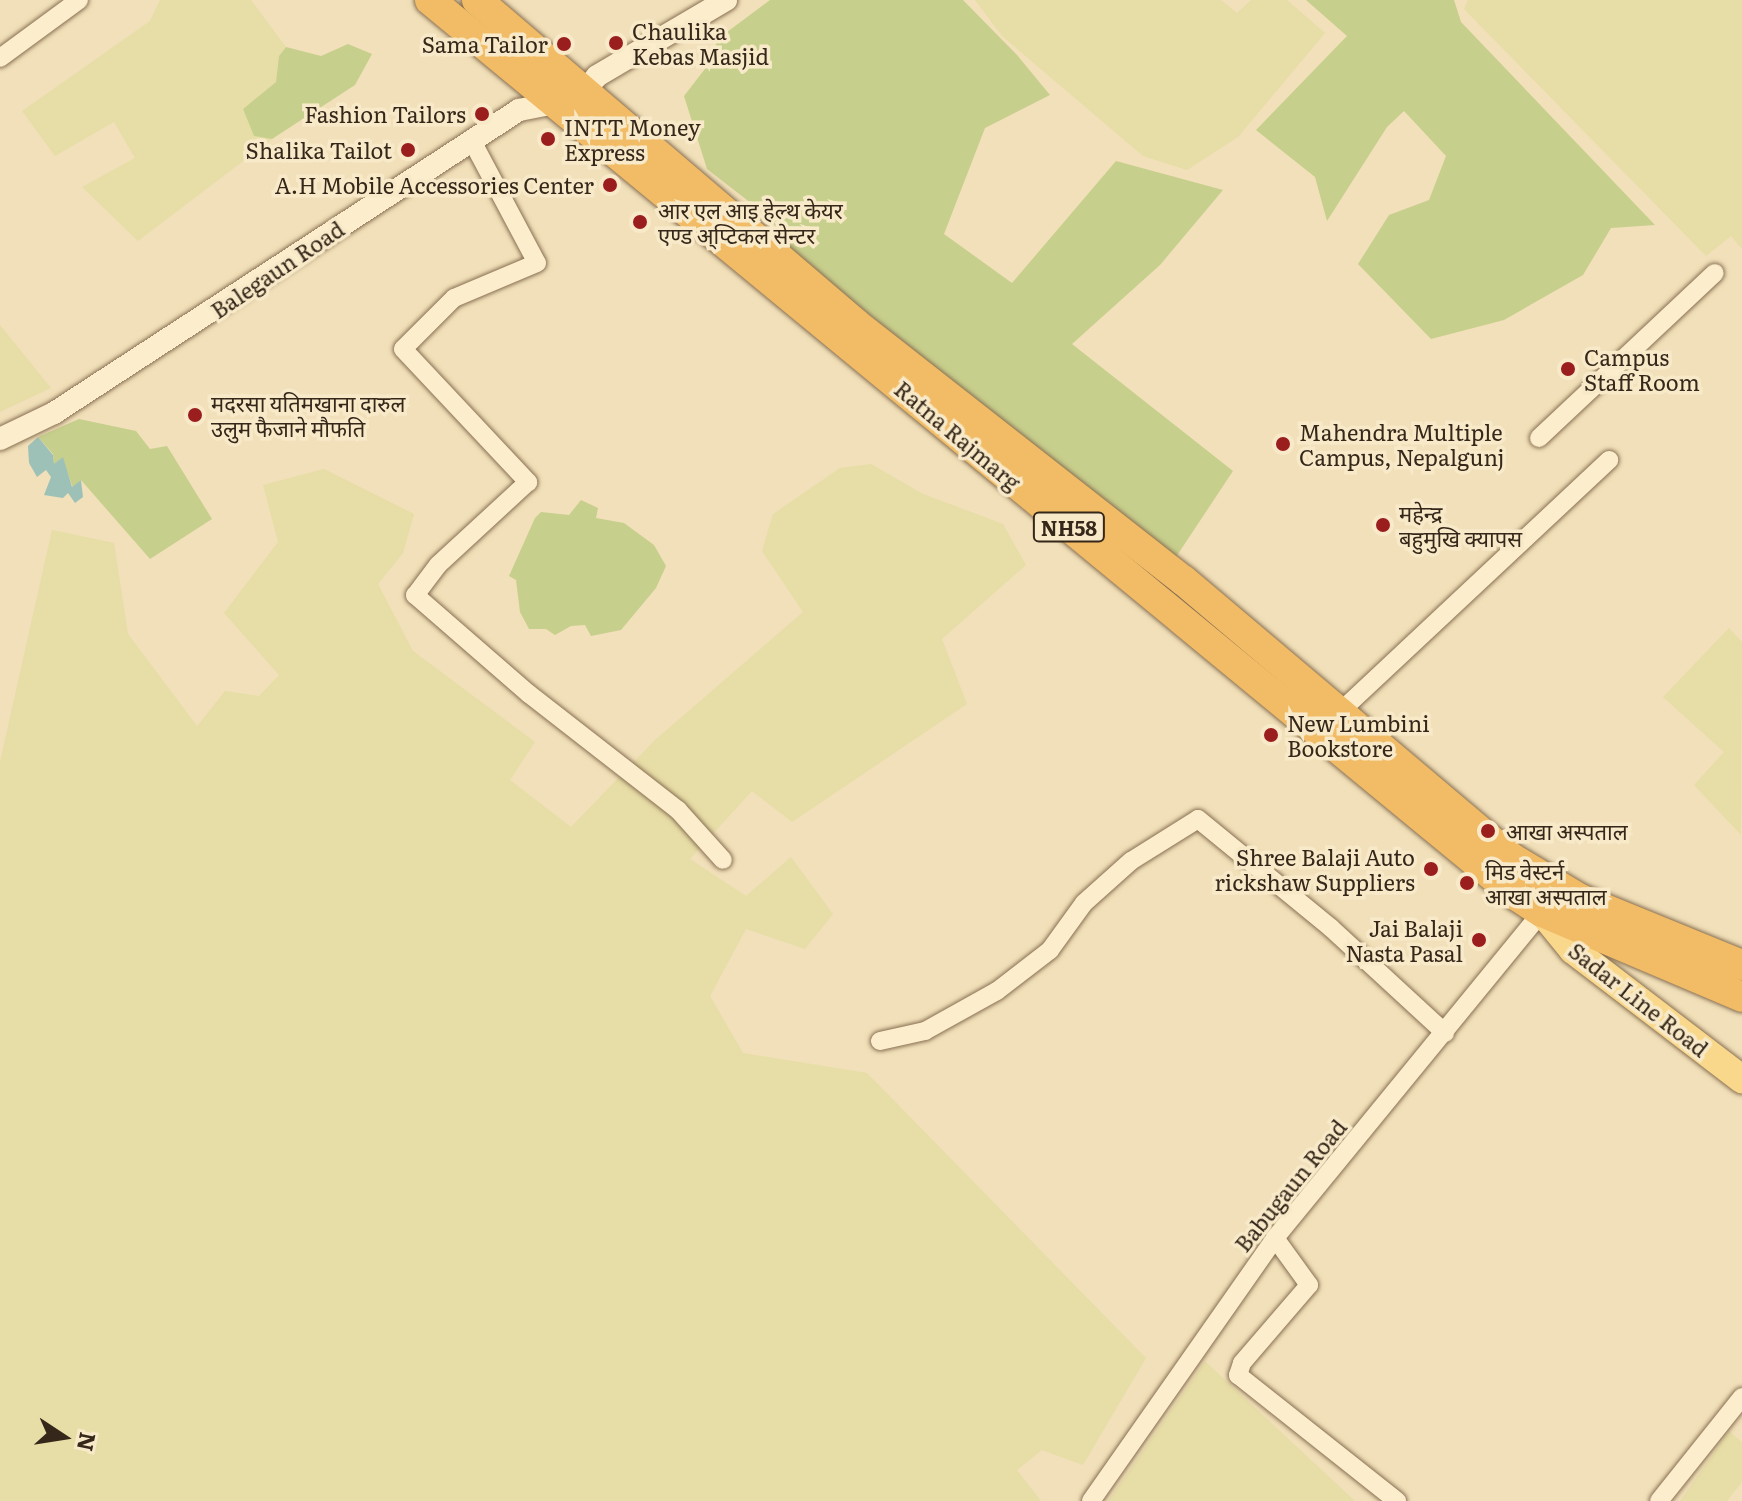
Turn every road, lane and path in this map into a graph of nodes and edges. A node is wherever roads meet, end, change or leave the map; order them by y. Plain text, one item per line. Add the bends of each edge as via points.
1 (79, 0) edge
2 (430, 0) edge
3 (477, 0) edge
4 (726, 0) edge
5 (0, 58) edge
6 (585, 90) junction
7 (554, 103) junction
8 (471, 139) junction
9 (1715, 273) dead end
10 (1539, 438) dead end
11 (0, 439) edge
12 (1609, 460) dead end
13 (1350, 718) junction
14 (723, 860) dead end
15 (1542, 912) junction
16 (1742, 965) edge
17 (1742, 997) edge
18 (1445, 1033) junction
19 (880, 1041) dead end
20 (1742, 1079) edge
21 (1275, 1238) junction
22 (1742, 1397) edge
23 (1091, 1501) edge
24 (1397, 1501) edge
25 (1659, 1501) edge

1 - 5 street
2 - 7 highway, Ratna Rajmarg / NH58
3 - 6 highway, Ratna Rajmarg / NH58
4 - 6 street via 597,76
6 - 13 highway, Ratna Rajmarg / NH58 via 856,324
7 - 8 street, Balegaun Road via 519,110
7 - 15 highway, Ratna Rajmarg / NH58 via 1318,735
8 - 11 street, Balegaun Road via 252,287 54,413
8 - 14 street via 537,263 454,298 403,349 528,482 438,565 415,595 529,694 678,810
9 - 10 street
12 - 13 street via 1342,710
13 - 16 highway, Ratna Rajmarg / NH58 via 1547,882
15 - 17 highway, Ratna Rajmarg / NH58
15 - 18 street, Babugaun Road
15 - 20 main road, Sadar Line Road via 1573,950
18 - 19 street via 1331,928 1198,819 1131,861 1084,903 1050,950 997,991 925,1031
18 - 21 street, Babugaun Road
21 - 23 street, Babugaun Road
21 - 24 street via 1309,1285 1242,1363 1238,1375
22 - 25 street

